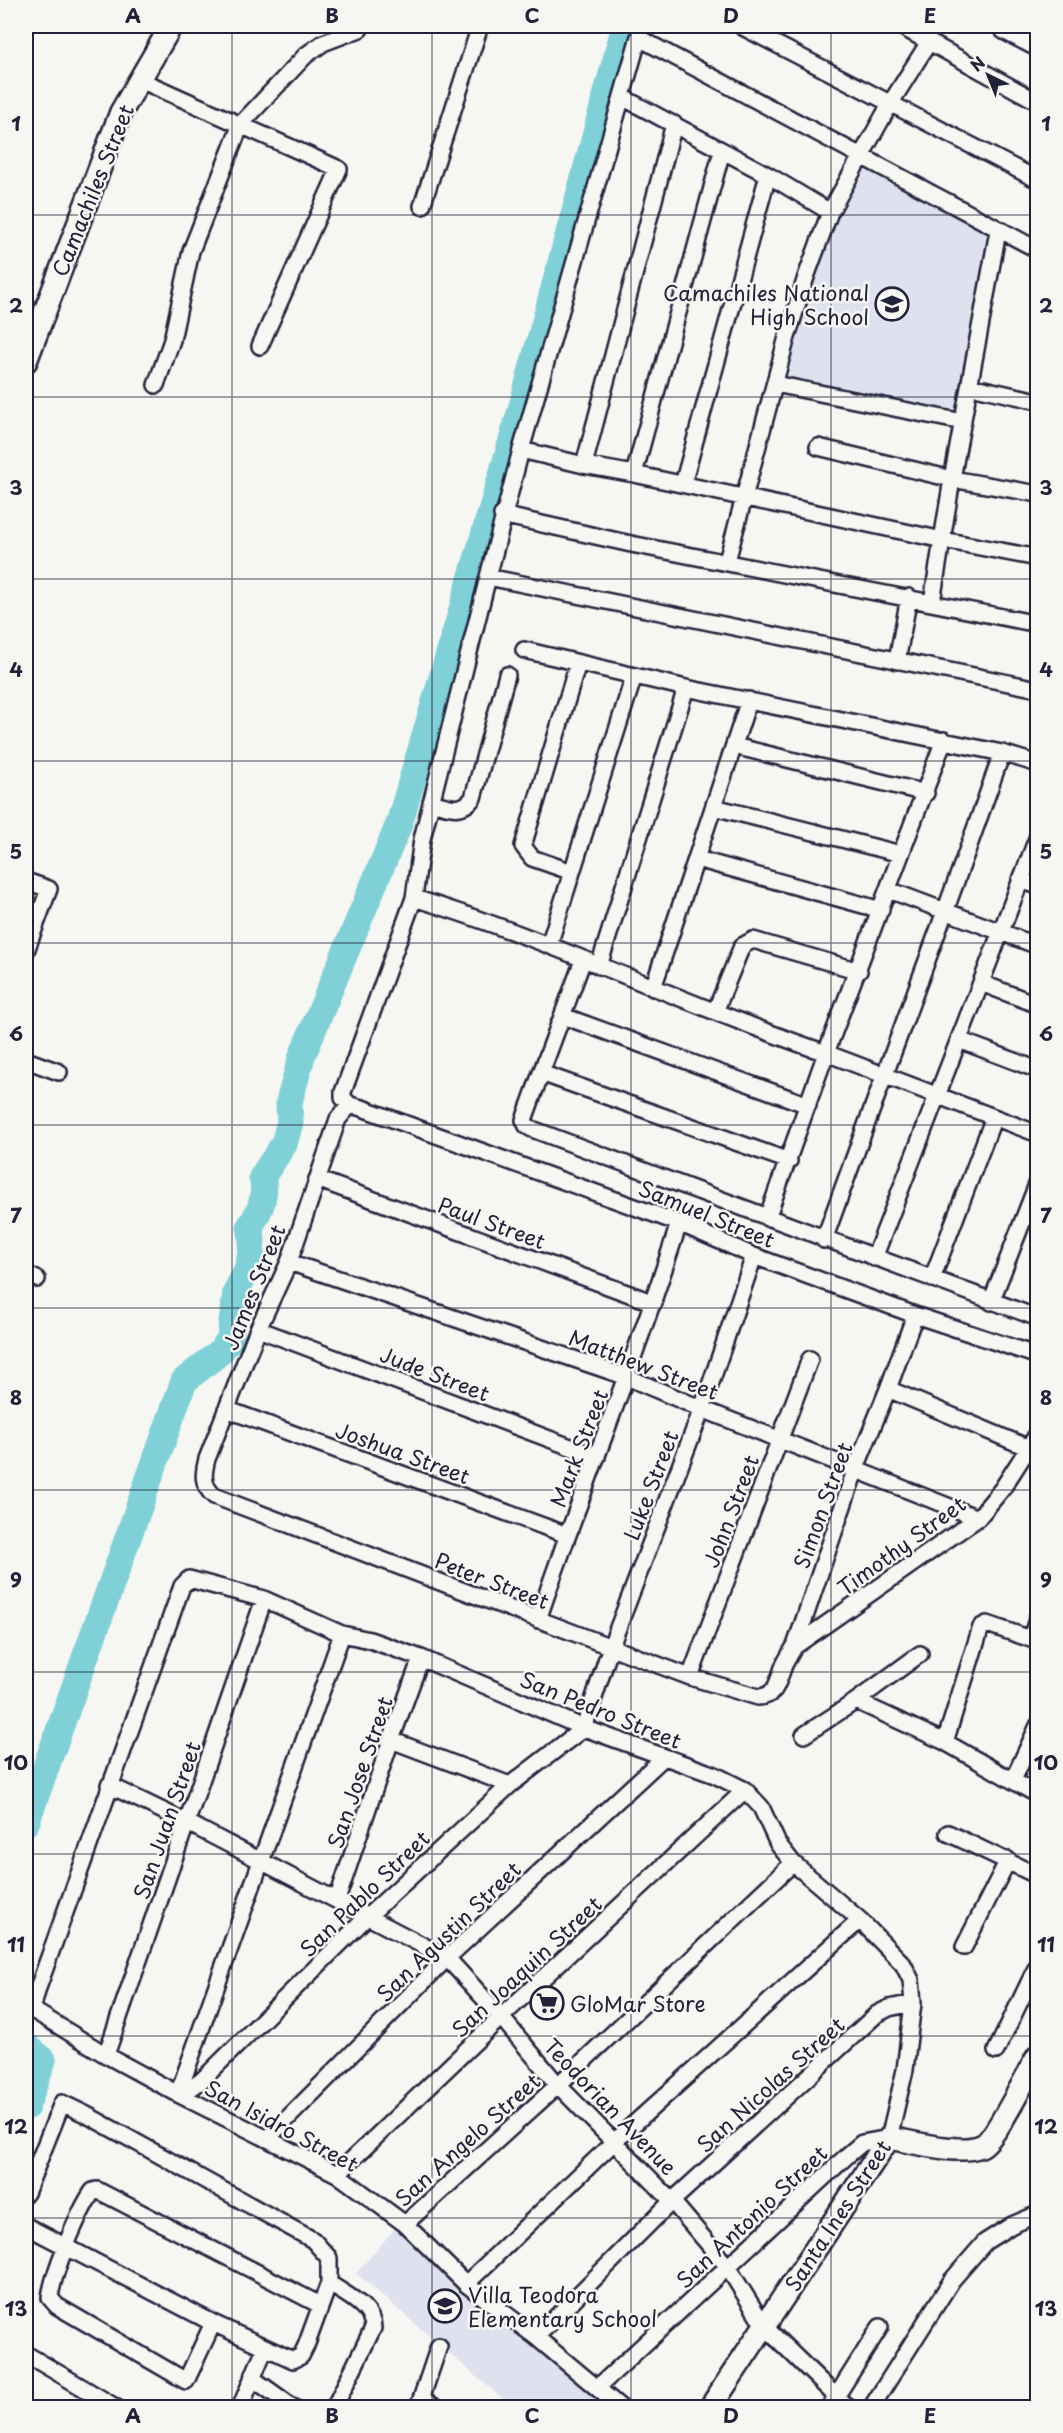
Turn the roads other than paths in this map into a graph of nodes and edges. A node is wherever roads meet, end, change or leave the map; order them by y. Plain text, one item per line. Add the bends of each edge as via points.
1 (171, 26) edge
2 (480, 26) edge
3 (741, 26) edge
4 (900, 26) edge
5 (1007, 26) edge
6 (360, 29) dead end
7 (640, 32) edge
8 (929, 42) junction
9 (1038, 42) edge
10 (138, 79) junction
11 (622, 98) junction
12 (1038, 102) edge
13 (890, 104) junction
14 (241, 124) junction
15 (674, 124) junction
16 (722, 151) junction
17 (861, 157) junction
18 (768, 175) junction
19 (1038, 180) edge
20 (422, 206) dead end
21 (830, 212) junction
22 (998, 231) junction
23 (1038, 250) edge
24 (260, 346) dead end
25 (26, 361) edge
26 (775, 384) junction
27 (156, 385) dead end
28 (970, 386) junction
29 (1038, 402) edge
30 (963, 422) junction
31 (818, 447) dead end
32 (520, 450) junction
33 (584, 465) junction
34 (634, 474) junction
35 (952, 479) junction
36 (684, 484) junction
37 (1038, 494) edge
38 (743, 497) junction
39 (502, 515) junction
40 (943, 540) junction
41 (1038, 558) edge
42 (727, 561) junction
43 (488, 577) junction
44 (909, 597) junction
45 (932, 602) junction
46 (1038, 624) edge
47 (524, 650) dead end
48 (897, 661) junction
49 (578, 663) junction
50 (507, 675) dead end
51 (634, 676) junction
52 (686, 688) junction
53 (1038, 689) edge
54 (749, 700) junction
55 (945, 740) junction
56 (734, 746) junction
57 (1002, 753) junction
58 (1038, 764) edge
59 (926, 793) junction
60 (431, 801) junction
61 (714, 807) junction
62 (1038, 836) edge
63 (901, 854) junction
64 (697, 859) junction
65 (572, 872) junction
66 (1020, 880) junction
67 (26, 881) edge
68 (1038, 886) edge
69 (889, 890) junction
70 (414, 898) junction
71 (881, 910) junction
72 (946, 913) junction
73 (1001, 932) junction
74 (549, 945) junction
75 (1038, 946) edge
76 (26, 951) edge
77 (583, 960) junction
78 (599, 966) junction
79 (859, 971) junction
80 (981, 983) junction
81 (653, 988) junction
82 (1038, 1005) edge
83 (715, 1012) junction
84 (563, 1016) junction
85 (959, 1040) junction
86 (826, 1053) junction
87 (26, 1060) edge
88 (1038, 1070) edge
89 (59, 1072) dead end
90 (542, 1073) junction
91 (884, 1074) junction
92 (937, 1095) junction
93 (808, 1105) junction
94 (356, 1106) junction
95 (994, 1117) junction
96 (1038, 1134) edge
97 (789, 1161) junction
98 (317, 1179) junction
99 (1038, 1182) edge
100 (767, 1218) junction
101 (679, 1223) junction
102 (825, 1240) junction
103 (754, 1256) junction
104 (874, 1258) junction
105 (290, 1262) junction
106 (932, 1279) junction
107 (991, 1302) junction
108 (654, 1303) junction
109 (915, 1315) junction
110 (1038, 1318) edge
111 (258, 1329) junction
112 (1038, 1356) edge
113 (810, 1359) dead end
114 (627, 1377) junction
115 (888, 1389) junction
116 (226, 1409) junction
117 (702, 1409) junction
118 (1038, 1433) edge
119 (780, 1440) junction
120 (1029, 1449) junction
121 (597, 1457) junction
122 (856, 1468) junction
123 (214, 1496) joint
124 (978, 1518) junction
125 (567, 1535) junction
126 (264, 1599) junction
127 (1038, 1616) edge
128 (538, 1620) junction
129 (342, 1634) junction
130 (1034, 1640) edge
131 (611, 1646) junction
132 (795, 1646) junction
133 (920, 1654) dead end
134 (422, 1658) junction
135 (690, 1677) junction
136 (758, 1697) joint
137 (856, 1701) junction
138 (1038, 1726) edge
139 (584, 1728) junction
140 (804, 1735) dead end
141 (391, 1740) junction
142 (945, 1742) junction
143 (663, 1758) junction
144 (1013, 1780) junction
145 (109, 1785) junction
146 (510, 1785) junction
147 (745, 1790) junction
148 (1038, 1795) edge
149 (188, 1823) junction
150 (948, 1833) dead end
151 (1008, 1860) junction
152 (261, 1863) junction
153 (793, 1863) junction
154 (1038, 1876) edge
155 (337, 1900) junction
156 (367, 1917) junction
157 (860, 1920) junction
158 (964, 1947) dead end
159 (447, 1959) junction
160 (1038, 1964) edge
161 (1033, 1983) edge
162 (913, 2003) junction
163 (501, 2017) junction
164 (996, 2051) dead end
165 (106, 2055) junction
166 (1038, 2056) edge
167 (558, 2085) junction
168 (178, 2094) junction
169 (889, 2138) junction
170 (267, 2139) junction
171 (615, 2141) junction
172 (337, 2174) junction
173 (26, 2193) edge
174 (672, 2201) junction
175 (1038, 2214) edge
176 (405, 2224) junction
177 (26, 2226) edge
178 (66, 2246) junction
179 (727, 2266) junction
180 (329, 2283) junction
181 (466, 2284) junction
182 (320, 2305) junction
183 (213, 2323) junction
184 (765, 2327) junction
185 (880, 2327) dead end
186 (536, 2337) junction
187 (439, 2346) dead end
188 (266, 2348) junction
189 (26, 2354) edge
190 (252, 2378) junction
191 (597, 2388) junction
192 (838, 2404) edge
193 (425, 2405) edge
194 (117, 2408) edge
195 (240, 2408) edge
196 (294, 2408) edge
197 (334, 2408) edge
198 (621, 2408) edge
199 (710, 2408) edge
200 (871, 2408) edge

1 - 10 street, Camachiles Street
2 - 20 street
3 - 13 street
4 - 8 street
5 - 9 highway
6 - 14 street via 323,43 306,55
7 - 11 street
7 - 17 street
8 - 12 street
8 - 13 street
10 - 14 street
10 - 25 street, Camachiles Street via 102,157
11 - 15 street
11 - 32 street
13 - 17 street
13 - 19 street
14 - 24 street via 339,169
14 - 27 street via 191,251 172,340
15 - 16 street
15 - 33 street
16 - 18 street
16 - 34 street
17 - 21 street
17 - 22 street
18 - 21 street
18 - 36 street
21 - 26 street via 806,277
22 - 23 street
22 - 28 street
26 - 30 street
26 - 38 street
28 - 29 street
28 - 30 street
30 - 35 street
31 - 35 street
32 - 33 street
32 - 39 street
33 - 34 street
34 - 36 street
35 - 37 street
35 - 40 street
36 - 38 street
38 - 40 street
38 - 42 street
39 - 42 street
39 - 43 street
40 - 41 street
40 - 45 street
42 - 44 street
43 - 48 street
43 - 60 street
44 - 45 street
44 - 48 street
45 - 46 street
47 - 49 street
48 - 53 street
49 - 51 street
49 - 65 street via 523,846 532,858
50 - 60 street via 473,798 468,805 455,808
51 - 52 street
51 - 65 street
52 - 54 street
52 - 78 street
54 - 55 street
54 - 56 street
55 - 57 street
55 - 59 street
56 - 59 street
56 - 61 street
57 - 58 street
57 - 72 street
59 - 63 street
60 - 70 street
61 - 63 street
61 - 64 street
62 - 66 street
63 - 69 street
64 - 71 street
64 - 81 street
65 - 74 street
66 - 68 street
66 - 73 street
67 - 76 street via 49,889
69 - 71 street
69 - 72 street
70 - 74 street
70 - 94 street via 343,1092 344,1098
71 - 79 street
72 - 73 street
72 - 91 street
73 - 75 street
73 - 80 street
74 - 77 street
77 - 78 street
77 - 84 street
78 - 81 street
79 - 83 street via 753,940 742,946
79 - 86 street
80 - 82 street
80 - 85 street
81 - 83 street
83 - 86 street
84 - 90 street
84 - 93 street
85 - 88 street
85 - 92 street
86 - 91 street
86 - 93 street
87 - 89 street
90 - 97 street
90 - 100 street via 524,1120 527,1126
91 - 92 street
91 - 102 street
92 - 95 street
92 - 104 street
93 - 97 street
94 - 98 street, James Street via 338,1119
94 - 101 street, Samuel Street
95 - 96 street
95 - 106 street
97 - 100 street
98 - 105 street, James Street
98 - 108 street, Paul Street
99 - 107 street
100 - 102 street
101 - 103 street, Samuel Street
101 - 108 street, Mark Street
102 - 104 street
103 - 109 street, Samuel Street
103 - 117 street, Luke Street
104 - 106 street
105 - 111 street, James Street
105 - 114 street, Matthew Street
106 - 107 street
107 - 110 street
108 - 114 street, Mark Street
109 - 112 street, Samuel Street
109 - 115 street, Simon Street
111 - 116 street, James Street
111 - 121 street, Jude Street
113 - 119 street, John Street
114 - 117 street, Matthew Street
114 - 121 street, Mark Street
115 - 120 street
115 - 122 street, Simon Street
116 - 123 street, James Street via 204,1470 204,1483
116 - 125 street, Joshua Street
117 - 119 street, Matthew Street
117 - 131 street, Luke Street
118 - 120 street, Timothy Street
119 - 122 street, Matthew Street
119 - 135 street, John Street
120 - 124 street, Timothy Street
121 - 125 street, Mark Street
122 - 124 street, Matthew Street
122 - 132 street, Simon Street
123 - 128 street, Peter Street
124 - 132 street, Timothy Street
125 - 128 street, Mark Street
126 - 129 street, San Pedro Street
126 - 145 street, San Pedro Street via 196,1580 189,1579 182,1586
126 - 149 street, San Juan Street
127 - 130 street
128 - 131 street, Peter Street
129 - 134 street, San Pedro Street
129 - 152 street
130 - 142 street via 987,1624 981,1627
131 - 135 street, Peter Street
131 - 139 street, Luke Street
132 - 136 street, Simon Street via 776,1689 770,1695
133 - 137 street
134 - 139 street, San Pedro Street
134 - 141 street, San Jose Street
135 - 136 street, Peter Street
137 - 140 street
137 - 142 street
138 - 144 street
139 - 143 street, San Pedro Street
139 - 146 street, San Pablo Street
141 - 146 street
141 - 155 street, San Jose Street
142 - 144 street
143 - 147 street, San Pedro Street via 716,1775
143 - 159 street, San Agustin Street
144 - 148 street
145 - 149 street, Teodorian Avenue
145 - 165 street, San Isidro Street via 33,2006 36,2012
146 - 156 street, San Pablo Street
147 - 153 street, San Pedro Street via 761,1807 778,1844
147 - 163 street, San Joaquin Street
149 - 152 street, Teodorian Avenue
149 - 165 street, San Juan Street
150 - 151 street
151 - 154 street
151 - 158 street
152 - 155 street, Teodorian Avenue
152 - 168 street
153 - 157 street, San Pedro Street
153 - 167 street, San Angelo Street
155 - 156 street, Teodorian Avenue
156 - 159 street, Teodorian Avenue
156 - 168 street, San Pablo Street via 201,2081
157 - 162 street, San Pedro Street via 903,1964 911,1980
157 - 171 street
159 - 163 street, Teodorian Avenue
159 - 170 street, San Agustin Street
160 - 161 street
161 - 164 street
162 - 169 street, Santa Ines Street via 905,2070
162 - 174 street, San Nicolas Street via 877,2014
163 - 167 street, Teodorian Avenue
163 - 172 street, San Joaquin Street
165 - 168 street, San Isidro Street
166 - 169 street via 983,2146 953,2148
167 - 171 street, Teodorian Avenue
167 - 176 street, San Angelo Street
168 - 170 street, San Isidro Street
169 - 179 street, San Antonio Street via 862,2143
169 - 184 street, Santa Ines Street
170 - 172 street, San Isidro Street
171 - 174 street, Teodorian Avenue
171 - 181 street
172 - 176 street, San Isidro Street
173 - 180 street via 62,2103 313,2240 329,2258
174 - 179 street, Teodorian Avenue
174 - 186 street, San Nicolas Street
175 - 200 street via 985,2242 952,2280
176 - 181 street, San Isidro Street
177 - 178 street
178 - 182 street via 91,2194 97,2190
178 - 183 street
178 - 183 street via 51,2286 50,2298 57,2306 186,2381
179 - 184 street, Teodorian Avenue
179 - 191 street, San Antonio Street
180 - 182 street
180 - 197 street via 369,2312 373,2320 373,2328
181 - 186 street, San Isidro Street
182 - 188 street via 301,2356 293,2360
183 - 188 street
184 - 192 street, Teodorian Avenue
184 - 199 street, Santa Ines Street
185 - 192 street
186 - 191 street, San Isidro Street
187 - 193 street
188 - 190 street
189 - 194 street
190 - 195 street
190 - 196 street
191 - 198 street, San Isidro Street

